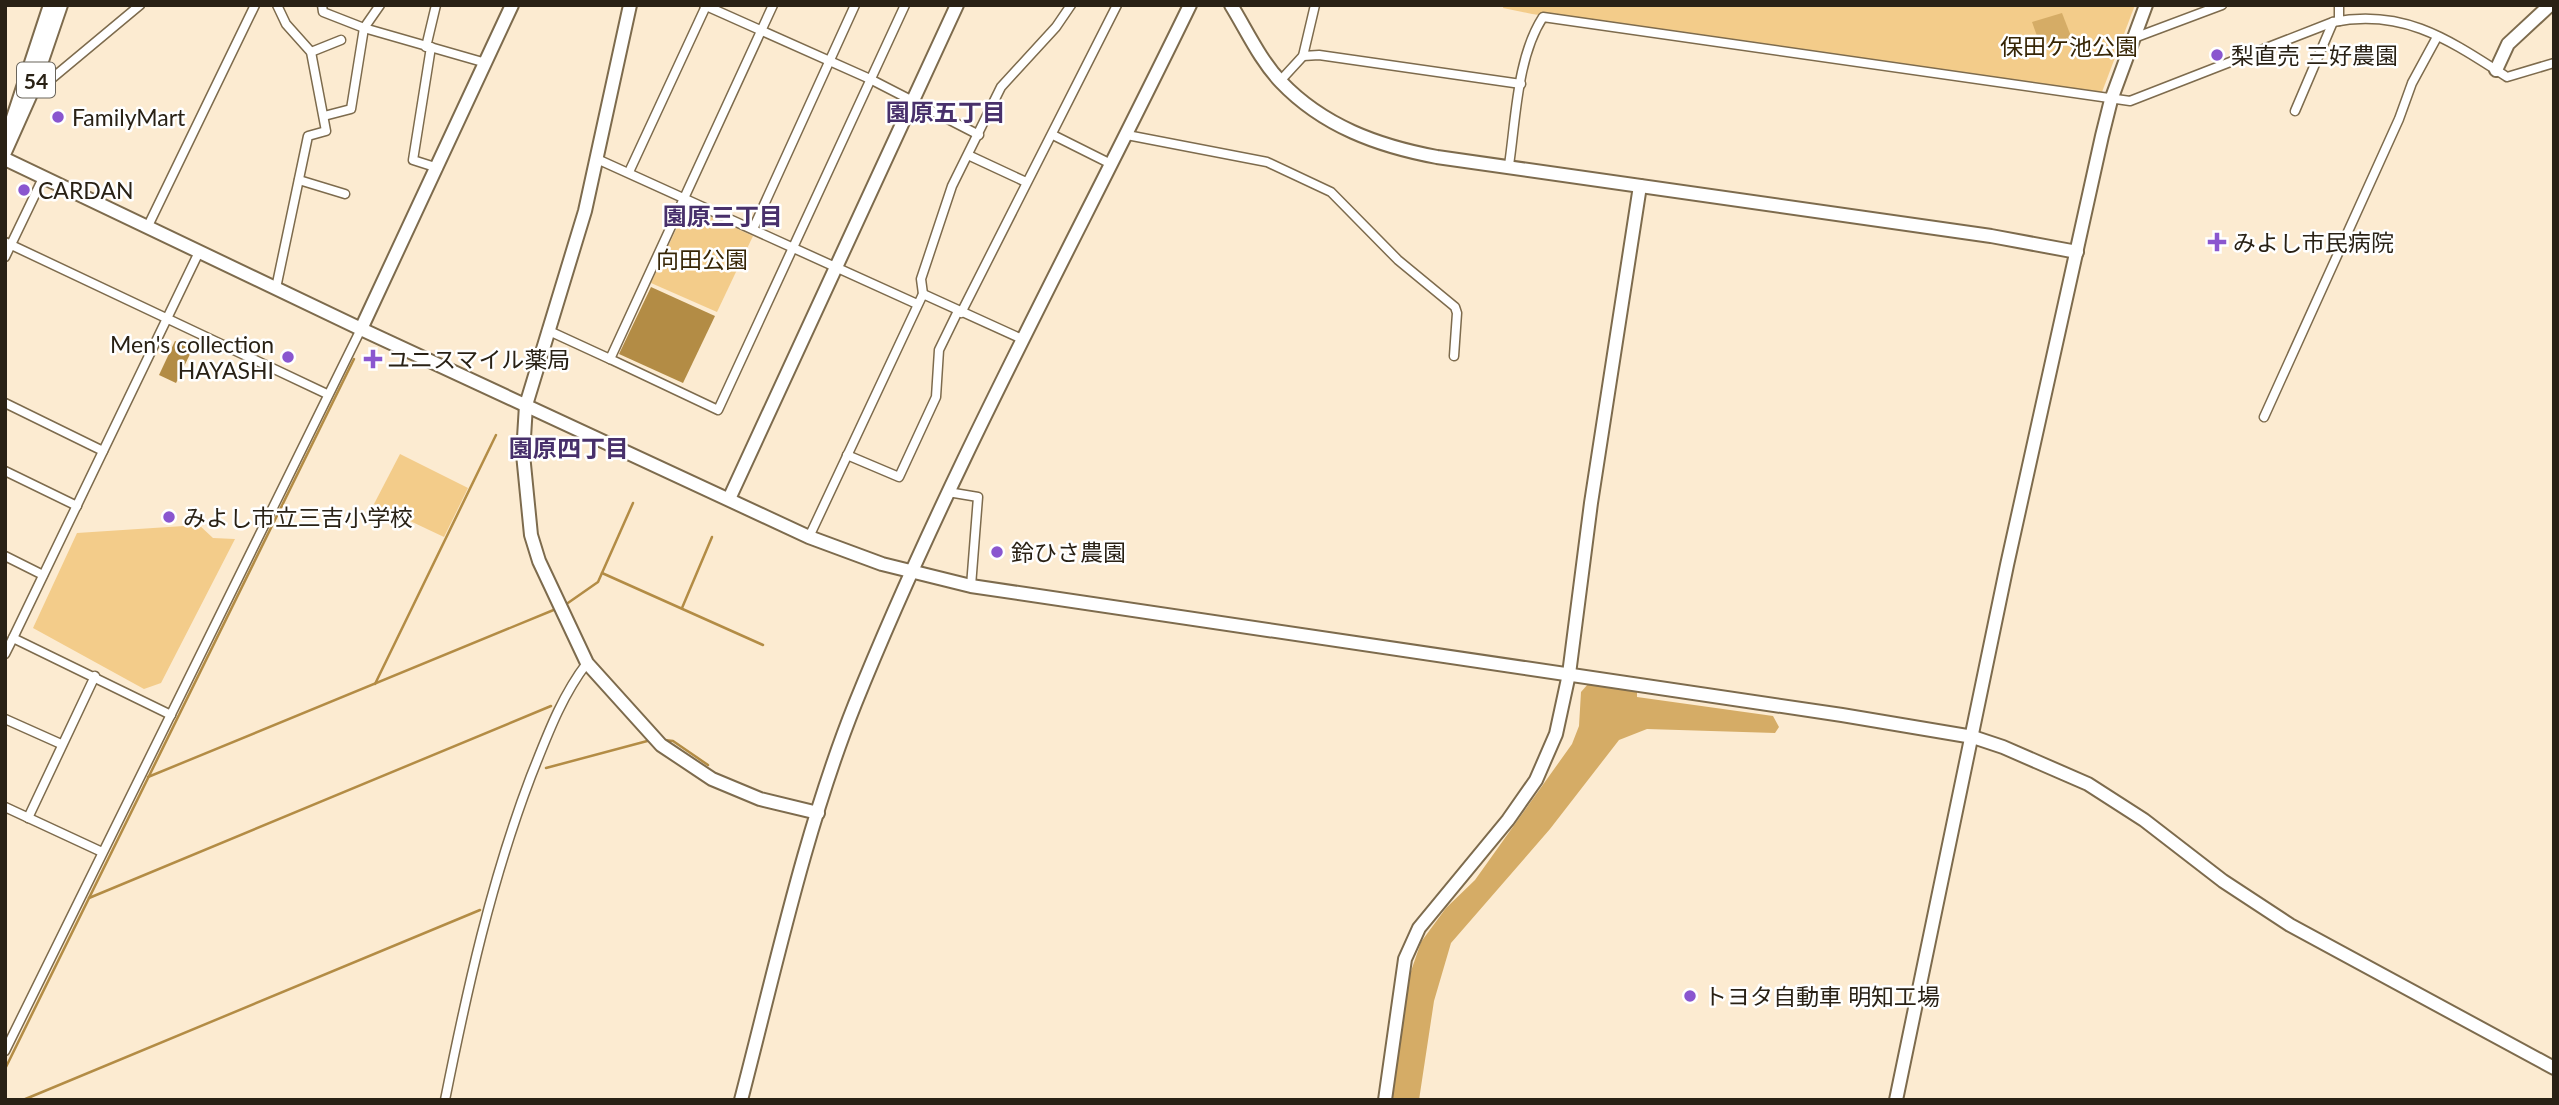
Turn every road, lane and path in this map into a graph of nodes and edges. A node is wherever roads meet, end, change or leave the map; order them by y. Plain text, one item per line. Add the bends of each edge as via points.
1 (50, 5) edge
2 (61, 5) edge
3 (141, 5) edge
4 (255, 5) edge
5 (277, 5) edge
6 (322, 5) edge
7 (380, 5) edge
8 (436, 5) edge
9 (512, 5) edge
10 (630, 5) edge
11 (774, 5) edge
12 (855, 5) edge
13 (905, 5) edge
14 (957, 5) edge
15 (1072, 5) edge
16 (1118, 5) edge
17 (1190, 5) edge
18 (1231, 5) edge
19 (1315, 5) edge
20 (2146, 5) edge
21 (2222, 5) edge
22 (2339, 5) edge
23 (2550, 5) edge
24 (705, 6) edge
25 (2336, 21) junction
26 (364, 28) junction
27 (762, 31) junction
28 (2437, 37) junction
29 (2134, 38) junction
30 (341, 40) dead end
31 (428, 47) junction
32 (311, 52) junction
33 (1304, 57) junction
34 (829, 61) junction
35 (486, 63) junction
36 (2554, 63) edge
37 (2496, 70) junction
38 (870, 79) junction
39 (1280, 81) junction
40 (1521, 84) junction
41 (30, 96) junction
42 (2111, 100) junction
43 (912, 102) junction
44 (2295, 111) dead end
45 (324, 116) junction
46 (979, 135) junction
47 (1053, 135) junction
48 (1127, 135) junction
49 (5, 142) edge
50 (5, 152) edge
51 (968, 155) junction
52 (5, 159) edge
53 (597, 159) junction
54 (1111, 164) junction
55 (1509, 165) junction
56 (438, 169) junction
57 (629, 172) junction
58 (43, 178) junction
59 (299, 180) junction
60 (1026, 183) junction
61 (1640, 186) junction
62 (345, 194) dead end
63 (684, 198) junction
64 (147, 228) junction
65 (753, 229) junction
66 (8, 243) edge
67 (792, 247) junction
68 (200, 252) junction
69 (2077, 252) junction
70 (5, 257) edge
71 (834, 267) junction
72 (276, 288) junction
73 (923, 294) junction
74 (917, 304) junction
75 (959, 312) junction
76 (168, 320) junction
77 (361, 329) junction
78 (547, 330) junction
79 (1022, 339) junction
80 (1454, 356) dead end
81 (610, 359) junction
82 (327, 394) junction
83 (5, 403) edge
84 (526, 405) junction
85 (2264, 418) dead end
86 (103, 451) junction
87 (847, 455) junction
88 (5, 471) edge
89 (948, 492) junction
90 (729, 499) junction
91 (77, 506) junction
92 (809, 537) junction
93 (5, 556) edge
94 (910, 572) junction
95 (43, 575) junction
96 (971, 586) junction
97 (13, 638) junction
98 (5, 654) edge
99 (587, 663) junction
100 (1569, 674) junction
101 (95, 676) junction
102 (171, 715) junction
103 (5, 719) edge
104 (1973, 737) junction
105 (61, 744) junction
106 (5, 807) edge
107 (818, 813) junction
108 (28, 818) junction
109 (102, 852) junction
110 (5, 1051) edge
111 (2554, 1068) edge
112 (445, 1100) edge
113 (741, 1100) edge
114 (1385, 1100) edge
115 (1896, 1100) edge

1 - 49 street, 54
2 - 41 street, 54
3 - 41 street
4 - 64 street
5 - 32 street via 286,24
6 - 26 street via 323,12
7 - 26 street
8 - 31 street
9 - 35 street
10 - 53 street
11 - 27 street
12 - 34 street
13 - 38 street
14 - 43 street
15 - 46 street via 1001,86
16 - 47 street
17 - 48 street
18 - 39 street
19 - 33 street
20 - 29 street
21 - 29 street
22 - 25 street
23 - 37 street via 2508,44
24 - 27 street
24 - 57 street
25 - 28 street via 2360,16 2395,19
25 - 42 street via 2130,101
25 - 44 street
26 - 31 street
26 - 45 street via 351,109
27 - 34 street
27 - 63 street
28 - 37 street
28 - 85 street via 2412,83
29 - 42 street
30 - 32 street
31 - 35 street
31 - 56 street via 413,160
32 - 45 street
33 - 39 street
33 - 40 street via 1318,54
34 - 38 street
34 - 65 street
35 - 56 street
36 - 37 street via 2507,77
38 - 43 street
38 - 67 street
39 - 55 street via 1329,121 1382,145
40 - 42 street via 1533,32 1543,17
40 - 55 street
41 - 50 street, 54
42 - 69 street
43 - 46 street
43 - 71 street
45 - 59 street via 326,131 308,136
46 - 51 street
47 - 54 street
47 - 60 street
48 - 54 street
48 - 80 street via 1267,162 1331,192 1398,260 1455,307
51 - 60 street
51 - 73 street via 921,279
52 - 58 street
53 - 57 street
53 - 78 street via 568,272
54 - 79 street
55 - 61 street
56 - 77 street
57 - 63 street
58 - 64 street
58 - 66 street
59 - 62 street
59 - 72 street
60 - 75 street
61 - 69 street
61 - 100 street
63 - 65 street
63 - 81 street
64 - 68 street
65 - 67 street
66 - 70 street
66 - 76 street
67 - 71 street
67 - 81 street via 718,410
68 - 72 street
68 - 76 street
69 - 104 street
71 - 74 street
71 - 90 street
72 - 77 street
73 - 74 street
73 - 75 street
74 - 87 street
75 - 79 street
75 - 87 street via 939,350 936,397 899,477
76 - 82 street
76 - 86 street
77 - 82 street
77 - 84 street
78 - 81 street
78 - 84 street
79 - 89 street
82 - 102 street
83 - 86 street
84 - 90 street
84 - 99 street via 523,454 531,536
86 - 91 street
87 - 92 street
88 - 91 street
89 - 94 street
89 - 96 street via 978,497
90 - 92 street
91 - 95 street
92 - 94 street
93 - 95 street
94 - 96 street
94 - 107 street via 854,707
95 - 97 street
96 - 100 street
97 - 98 street
97 - 101 street
99 - 107 street via 661,745 712,779 760,799
99 - 112 street via 567,689 504,849
100 - 104 street
100 - 114 street via 1556,734 1536,780 1419,928 1405,959
101 - 102 street
101 - 105 street
102 - 109 street
103 - 105 street
104 - 111 street via 2088,784 2290,925
104 - 115 street
105 - 108 street
106 - 108 street
107 - 113 street
108 - 109 street
109 - 110 street

